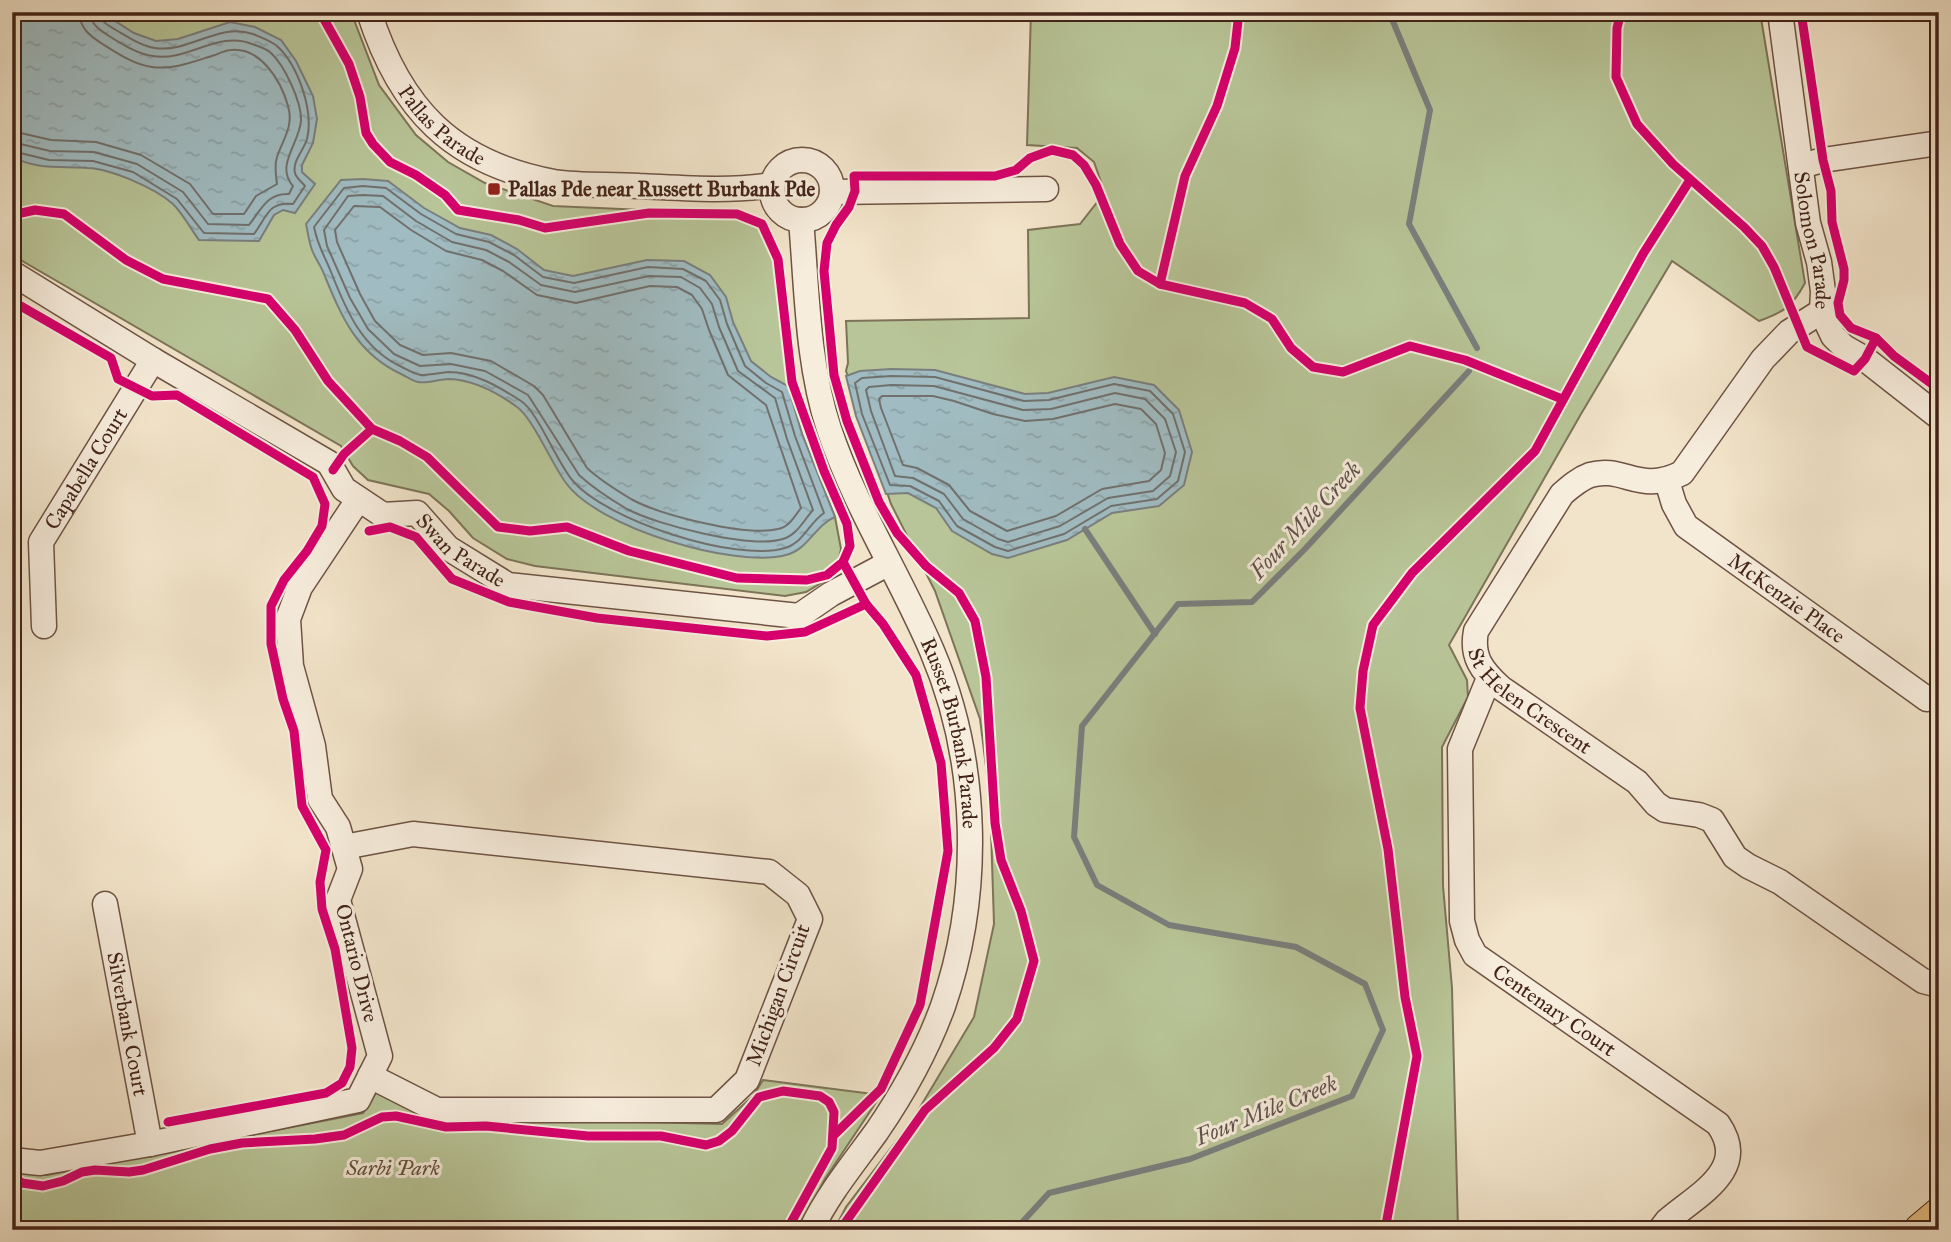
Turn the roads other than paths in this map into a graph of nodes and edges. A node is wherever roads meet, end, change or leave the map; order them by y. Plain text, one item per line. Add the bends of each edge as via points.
1 (369, 12) edge
2 (1780, 12) edge
3 (1939, 143) edge
4 (1801, 166) junction
5 (772, 185) junction
6 (1046, 189) dead end
7 (832, 192) junction
8 (801, 220) junction
9 (12, 273) edge
10 (1822, 310) junction
11 (1833, 336) junction
12 (1781, 341) junction
13 (153, 360) junction
14 (1939, 417) edge
15 (1667, 481) junction
16 (358, 500) junction
17 (889, 563) junction
18 (44, 626) dead end
19 (1498, 685) junction
20 (1927, 699) dead end
21 (344, 847) junction
22 (105, 904) dead end
23 (1939, 985) edge
24 (370, 1076) junction
25 (150, 1144) junction
26 (12, 1160) edge
27 (1939, 1214) edge
28 (811, 1230) edge
29 (1660, 1230) edge
30 (1920, 1230) edge

1 - 5 street, Pallas Parade via 377,40 404,92 443,136 488,163 555,182 738,190
2 - 4 street, Solomon Parade
3 - 4 street
4 - 10 street, Solomon Parade via 1808,223 1819,262
5 - 7 street via 782,167 809,161 823,169
5 - 8 street via 782,213
6 - 7 street
7 - 8 street via 818,215
8 - 17 street, Russet Burbank Parade via 816,380 842,468
9 - 13 street, Swan Parade
10 - 11 street, Solomon Parade
10 - 12 street
11 - 12 street
11 - 14 street, Solomon Parade
12 - 15 street via 1763,359 1682,473
13 - 16 street, Swan Parade via 329,463 344,489
13 - 18 street, Capabella Court via 41,542
15 - 19 street, St Helen Crescent via 1638,481 1610,473 1590,475 1562,494 1476,631 1475,657
15 - 20 street, McKenzie Place via 1686,526
16 - 17 street, Swan Parade via 383,515 417,513 448,548 508,585 799,616
16 - 21 street, Ontario Drive via 300,587 288,619 291,666 313,746 320,799 338,827
17 - 28 street, Russet Burbank Parade via 932,651 960,743 968,798 967,901 956,962 923,1051 894,1104
19 - 23 street, St Helen Crescent via 1637,782 1656,804 1712,820 1735,857 1780,881 1923,981
19 - 29 street, Centenary Court via 1474,718 1460,749 1462,921 1475,954 1718,1124 1726,1135 1730,1150 1719,1177
21 - 24 street, Ontario Drive via 350,869 338,900 380,1056
21 - 24 street, Michigan Circuit via 413,834 769,872 798,895 810,919 747,1080 716,1110 437,1111
22 - 25 street, Silverbank Court
24 - 25 street, Ontario Drive via 358,1100
25 - 26 street, Ontario Drive via 40,1163
27 - 30 main road

